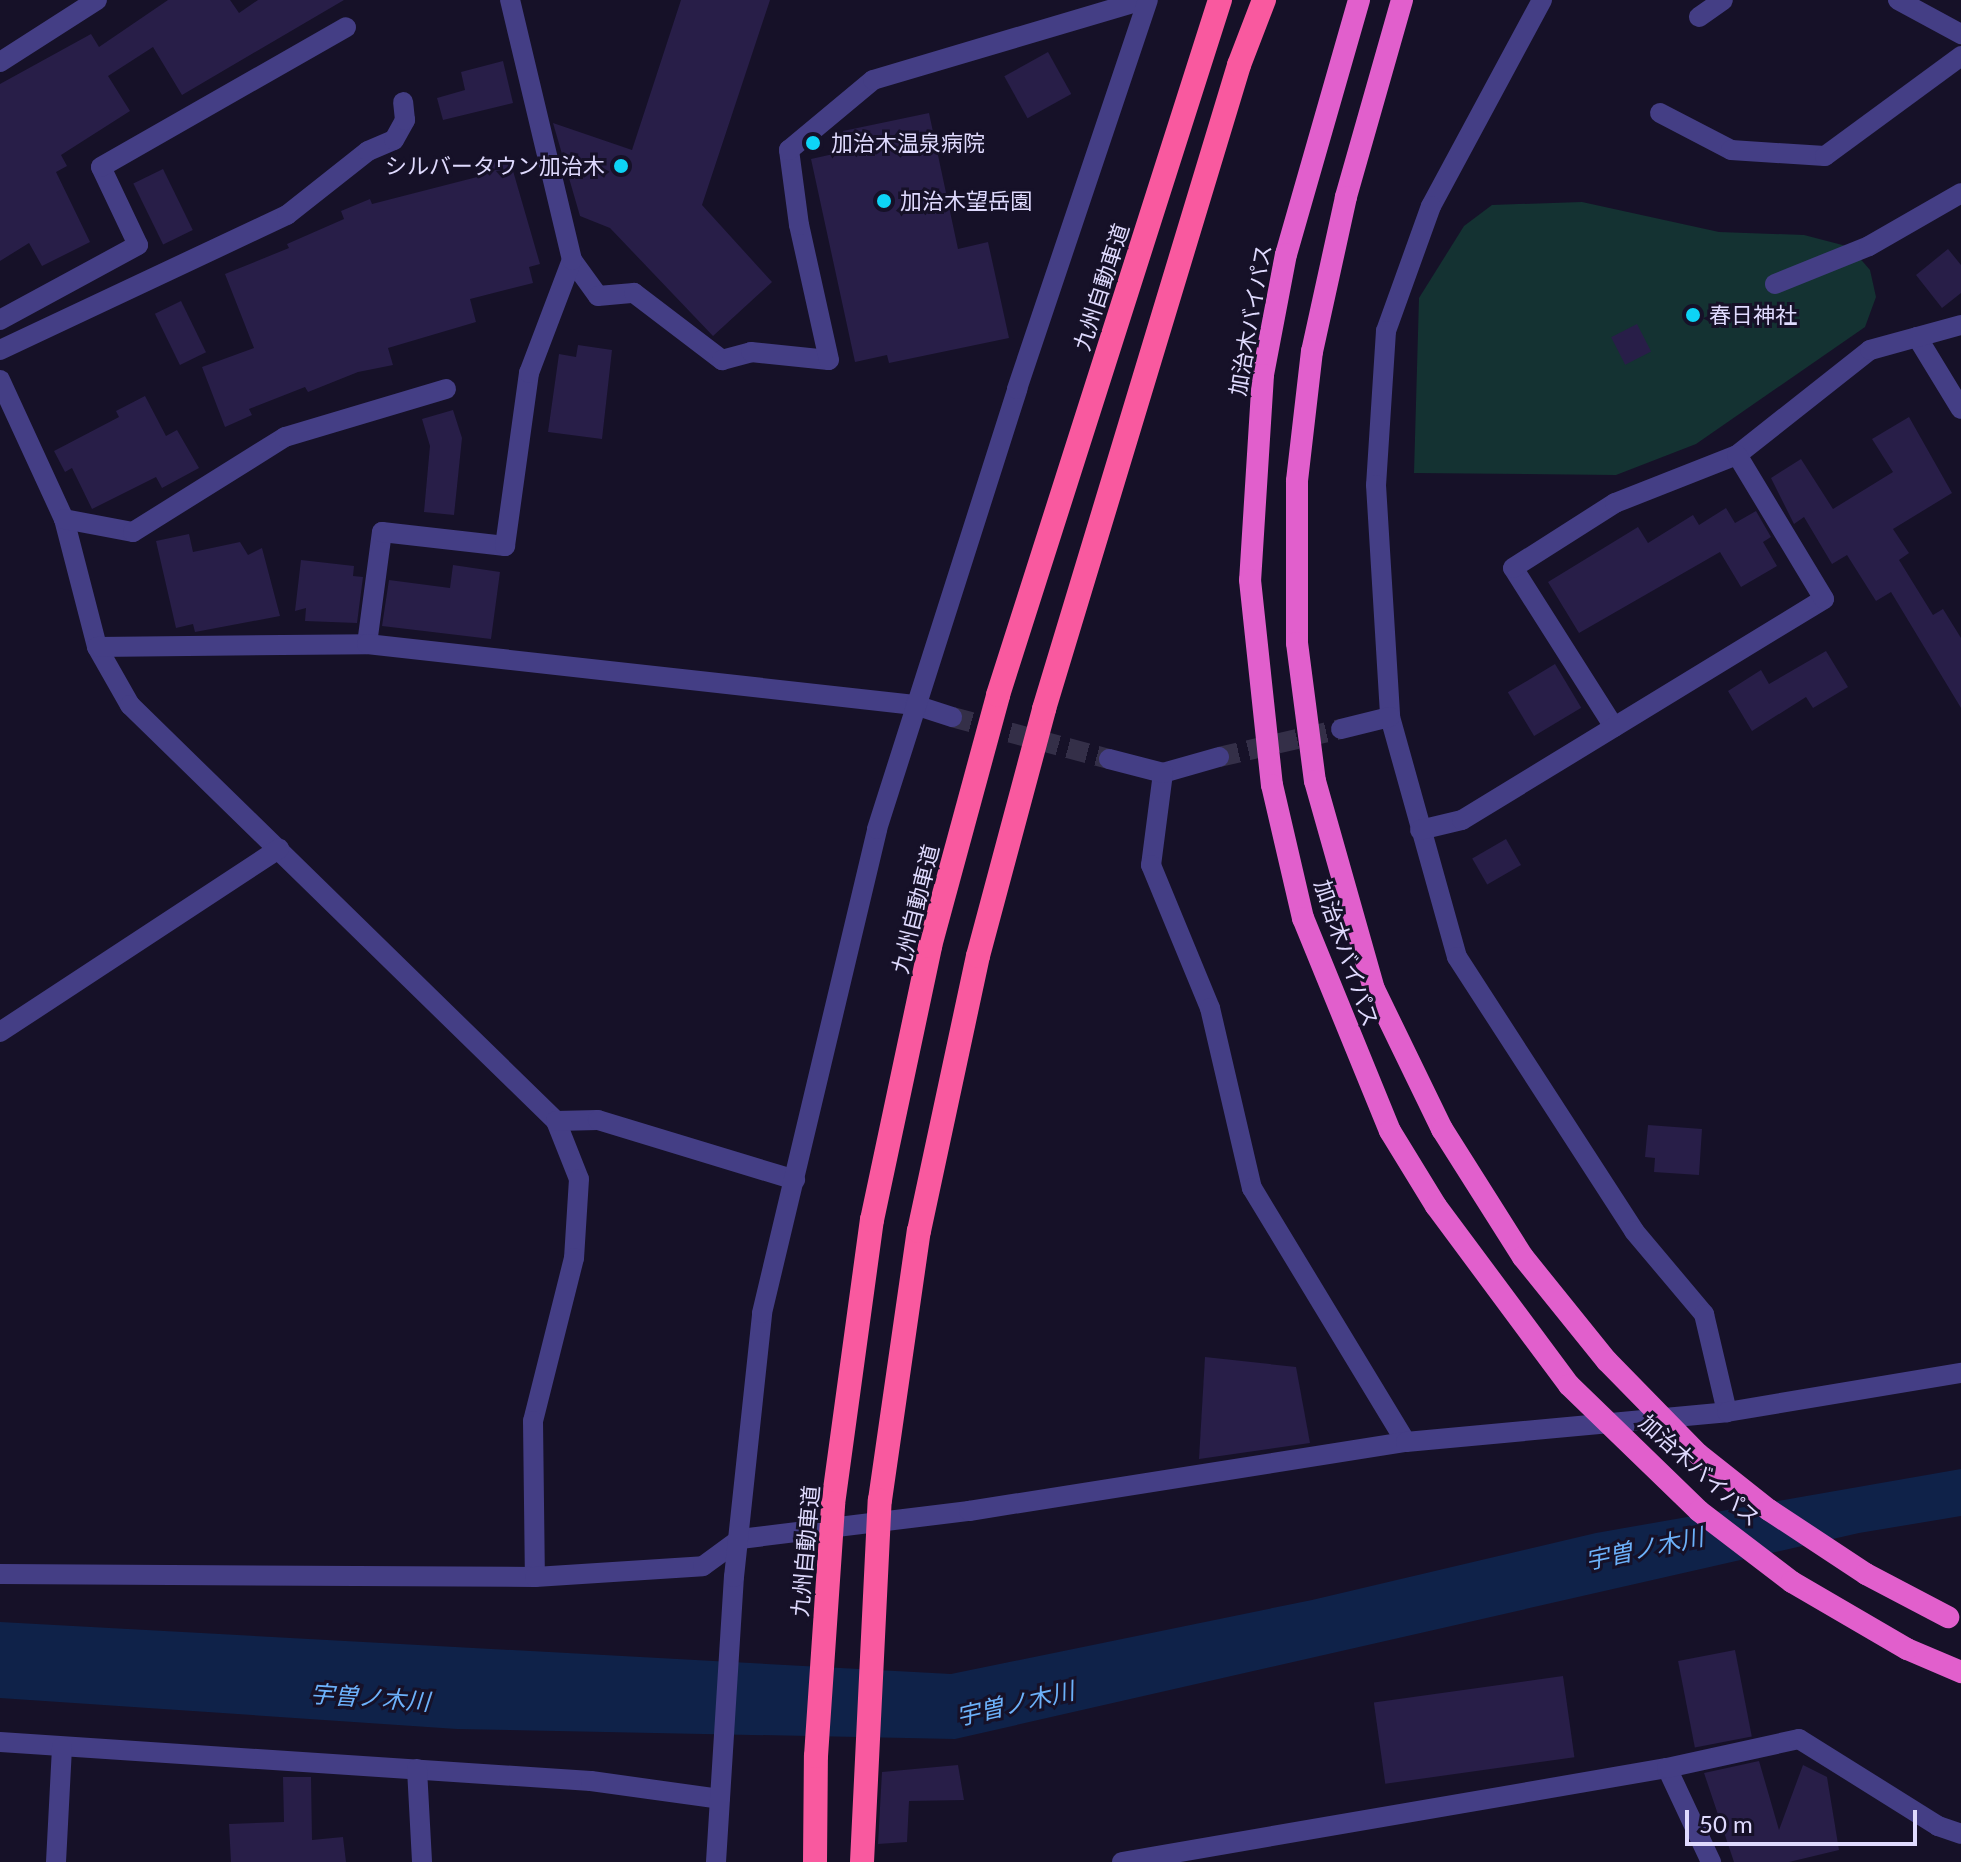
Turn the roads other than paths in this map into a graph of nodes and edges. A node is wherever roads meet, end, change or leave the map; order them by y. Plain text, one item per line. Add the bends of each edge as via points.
1 (97, 0) edge
2 (510, 0) edge
3 (1145, 0) edge
4 (1220, 0) edge
5 (1264, 0) edge
6 (1359, 0) edge
7 (1402, 0) edge
8 (1542, 0) edge
9 (1723, 0) edge
10 (1898, 0) edge
11 (1699, 17) dead end
12 (346, 27) dead end
13 (1961, 34) edge
14 (1961, 56) edge
15 (0, 62) edge
16 (403, 102) dead end
17 (1660, 113) dead end
18 (1961, 193) edge
19 (572, 260) junction
20 (1775, 284) dead end
21 (0, 320) edge
22 (1961, 325) edge
23 (1917, 337) junction
24 (0, 350) edge
25 (0, 380) edge
26 (446, 389) dead end
27 (1961, 409) edge
28 (1737, 455) junction
29 (64, 519) junction
30 (367, 644) junction
31 (97, 647) junction
32 (915, 705) junction
33 (952, 717) tunnel mouth
34 (1390, 717) junction
35 (1614, 727) junction
36 (1341, 729) tunnel mouth
37 (1219, 757) tunnel mouth
38 (1109, 759) tunnel mouth
39 (1163, 773) junction
40 (1420, 830) junction
41 (279, 849) junction
42 (0, 1032) edge
43 (556, 1121) junction
44 (795, 1180) junction
45 (1961, 1373) edge
46 (1727, 1412) junction
47 (1406, 1442) junction
48 (740, 1539) junction
49 (0, 1574) edge
50 (535, 1577) junction
51 (1954, 1620) edge
52 (1961, 1672) edge
53 (0, 1742) edge
54 (62, 1747) junction
55 (1667, 1768) junction
56 (417, 1769) junction
57 (721, 1790) junction
58 (1961, 1834) edge
59 (56, 1862) edge
60 (422, 1862) edge
61 (716, 1862) edge
62 (815, 1862) edge
63 (862, 1862) edge
64 (1122, 1862) edge
65 (1711, 1862) edge

1 - 15 street
2 - 19 street
3 - 19 street via 873,80 789,150 799,225 829,360 751,352 722,360 634,293 598,296
3 - 32 street
4 - 62 highway, 九州自動車道, bridge via 998,695 930,946 872,1220 833,1504 816,1756
5 - 63 highway, bridge via 1239,65 1044,709 978,956 919,1231 880,1500 863,1753
6 - 52 highway, 加治木バイパス, bridge via 1286,254 1263,375 1250,580 1272,785 1303,918 1390,1131 1445,1219 1569,1385 1699,1511 1792,1582 1907,1649
7 - 51 highway, 加治木バイパス, bridge via 1312,351 1298,466 1297,643 1315,781 1374,989 1442,1129 1523,1257 1607,1361 1698,1454 1769,1510 1866,1574
8 - 34 street via 1431,206 1386,331 1376,485
9 - 11 street
10 - 13 street
12 - 21 street via 101,167 138,245
14 - 17 street via 1825,156 1731,150
16 - 24 street via 405,120 394,140 368,151 287,215
18 - 20 street via 1869,246
19 - 30 street via 529,373 505,546 382,532
22 - 23 street
23 - 27 street
23 - 28 street via 1870,350
25 - 29 street
26 - 29 street via 285,437 133,532
28 - 35 street via 1824,599
28 - 35 street via 1615,503 1513,568
29 - 31 street
30 - 31 street
30 - 32 street
31 - 41 street via 130,705
32 - 33 street
32 - 44 street via 877,829
34 - 36 street
34 - 40 street
35 - 40 street via 1462,820
37 - 39 street
38 - 39 street
39 - 47 street via 1151,865 1210,1008 1252,1188
40 - 46 street via 1457,957 1634,1231 1704,1314
41 - 42 street
41 - 43 street
43 - 44 street via 598,1120
43 - 50 street via 579,1179 574,1258 533,1421
44 - 48 street via 762,1313
45 - 46 street
46 - 47 street
47 - 48 street via 969,1511
48 - 50 street via 703,1566
48 - 57 street
49 - 50 street
53 - 54 street
54 - 56 street
54 - 59 street
55 - 58 street via 1799,1739 1938,1826
55 - 64 street
55 - 65 street
56 - 57 street
56 - 60 street
57 - 61 street

